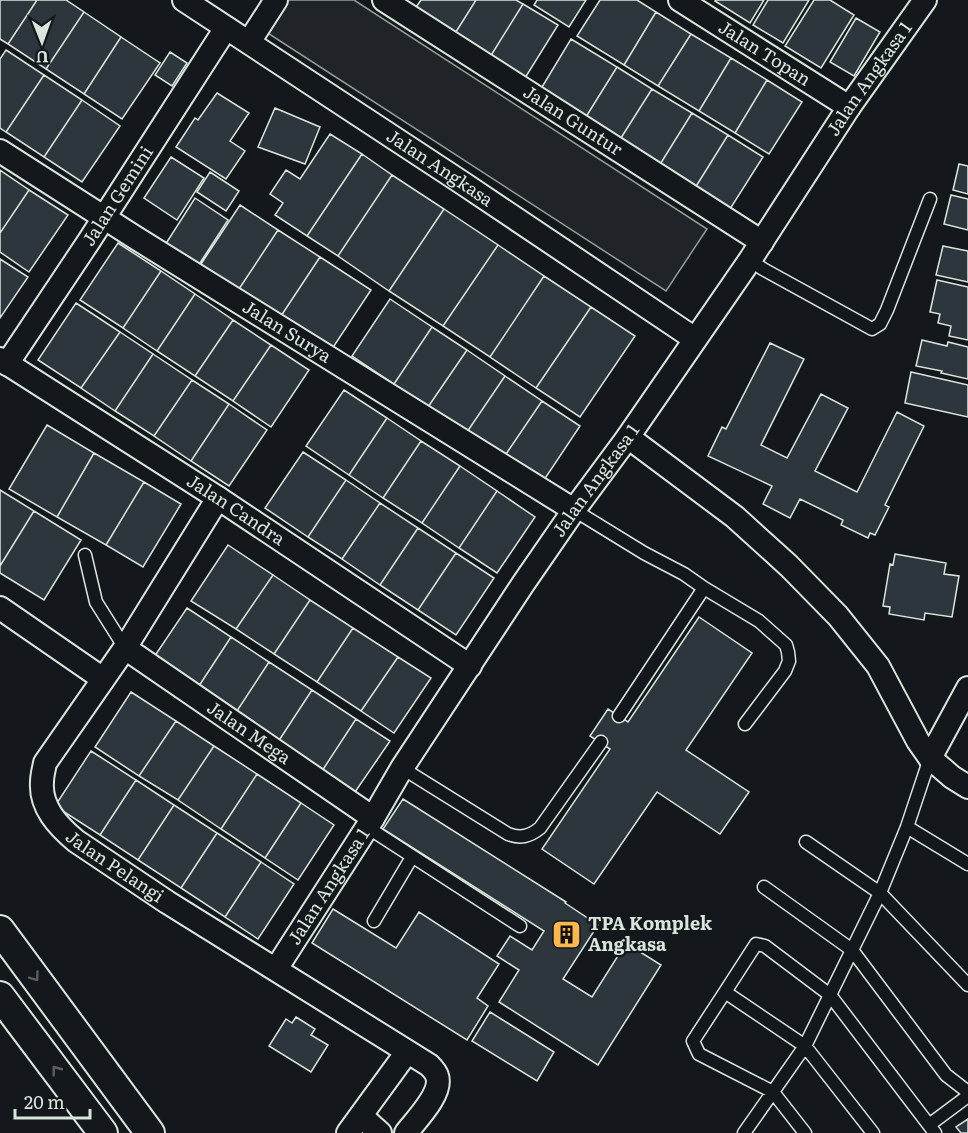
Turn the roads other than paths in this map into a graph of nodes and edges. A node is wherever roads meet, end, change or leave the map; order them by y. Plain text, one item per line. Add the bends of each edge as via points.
1 (184, 0) edge
2 (276, 0) edge
3 (384, 0) edge
4 (680, 0) edge
5 (925, 0) edge
6 (226, 28) junction
7 (249, 42) junction
8 (849, 107) junction
9 (0, 151) edge
10 (930, 199) dead end
11 (104, 217) junction
12 (756, 251) junction
13 (695, 339) junction
14 (3, 362) edge
15 (628, 437) junction
16 (218, 498) junction
17 (574, 510) junction
18 (85, 555) dead end
19 (704, 588) junction
20 (0, 608) edge
21 (125, 648) junction
22 (470, 666) junction
23 (103, 679) junction
24 (968, 688) edge
25 (619, 716) dead end
26 (745, 724) dead end
27 (601, 742) dead end
28 (930, 758) junction
29 (402, 768) junction
30 (968, 787) edge
31 (370, 822) junction
32 (907, 827) junction
33 (806, 842) dead end
34 (412, 857) junction
35 (968, 864) edge
36 (764, 887) dead end
37 (880, 893) junction
38 (374, 921) dead end
39 (520, 926) dead end
40 (0, 930) edge
41 (852, 950) junction
42 (276, 969) junction
43 (968, 986) edge
44 (725, 992) junction
45 (830, 995) junction
46 (0, 996) edge
47 (805, 1046) junction
48 (406, 1052) junction
49 (773, 1092) junction
50 (968, 1094) edge
51 (355, 1125) edge
52 (932, 1129) edge
53 (104, 1133) edge
54 (150, 1133) edge
55 (380, 1133) edge
56 (406, 1133) edge
57 (744, 1133) edge
58 (806, 1133) edge
59 (873, 1133) edge

1 - 6 street, Jalan Angkasa
2 - 7 street
3 - 12 street, Jalan Guntur
4 - 8 street, Jalan Topan
5 - 8 street, Jalan Angkasa 1
6 - 7 street, Jalan Angkasa
6 - 11 street, Jalan Gemini
7 - 13 street, Jalan Angkasa
8 - 12 street, Jalan Angkasa 1
9 - 11 street, Jalan Surya
10 - 12 lane via 887,310 880,324 872,329 763,269
11 - 14 street, Jalan Gemini
11 - 17 street, Jalan Surya
12 - 13 street, Jalan Angkasa 1
13 - 15 street, Jalan Angkasa 1
14 - 16 street, Jalan Candra
15 - 17 street, Jalan Angkasa 1
15 - 28 street via 735,517 838,616 878,666
16 - 21 street, Jalan Pelangi
16 - 22 street, Jalan Candra
17 - 19 lane
17 - 22 street, Jalan Angkasa 1
18 - 21 lane via 96,602
19 - 25 lane
19 - 26 lane via 759,621 786,645 789,661 784,671
20 - 23 street
21 - 23 street, Jalan Pelangi
21 - 31 street, Jalan Mega
22 - 29 street, Jalan Angkasa 1
23 - 42 street, Jalan Pelangi via 45,763 44,801 52,817 66,833 94,853
24 - 28 street
27 - 29 lane via 540,828 524,837 508,834
28 - 30 street
28 - 32 lane
29 - 31 street, Jalan Angkasa 1
31 - 34 lane
31 - 42 street, Jalan Angkasa 1
32 - 35 lane
32 - 37 lane
33 - 37 lane
34 - 38 lane
34 - 39 lane
36 - 41 lane
37 - 41 lane
37 - 43 lane
40 -> 54 street
41 - 45 lane
41 - 50 lane via 946,1075
42 - 48 street, Jalan Pelangi
44 - 45 lane via 756,945 765,946
44 - 47 lane
44 - 49 lane via 693,1041 699,1054
45 - 47 lane
45 - 52 lane
53 -> 46 street
47 - 49 lane
47 - 59 lane
48 - 51 street
48 - 56 street, Jalan Pelangi via 429,1065 438,1078 438,1087
49 - 57 lane
49 - 58 lane
50 - 52 lane
51 - 55 street

